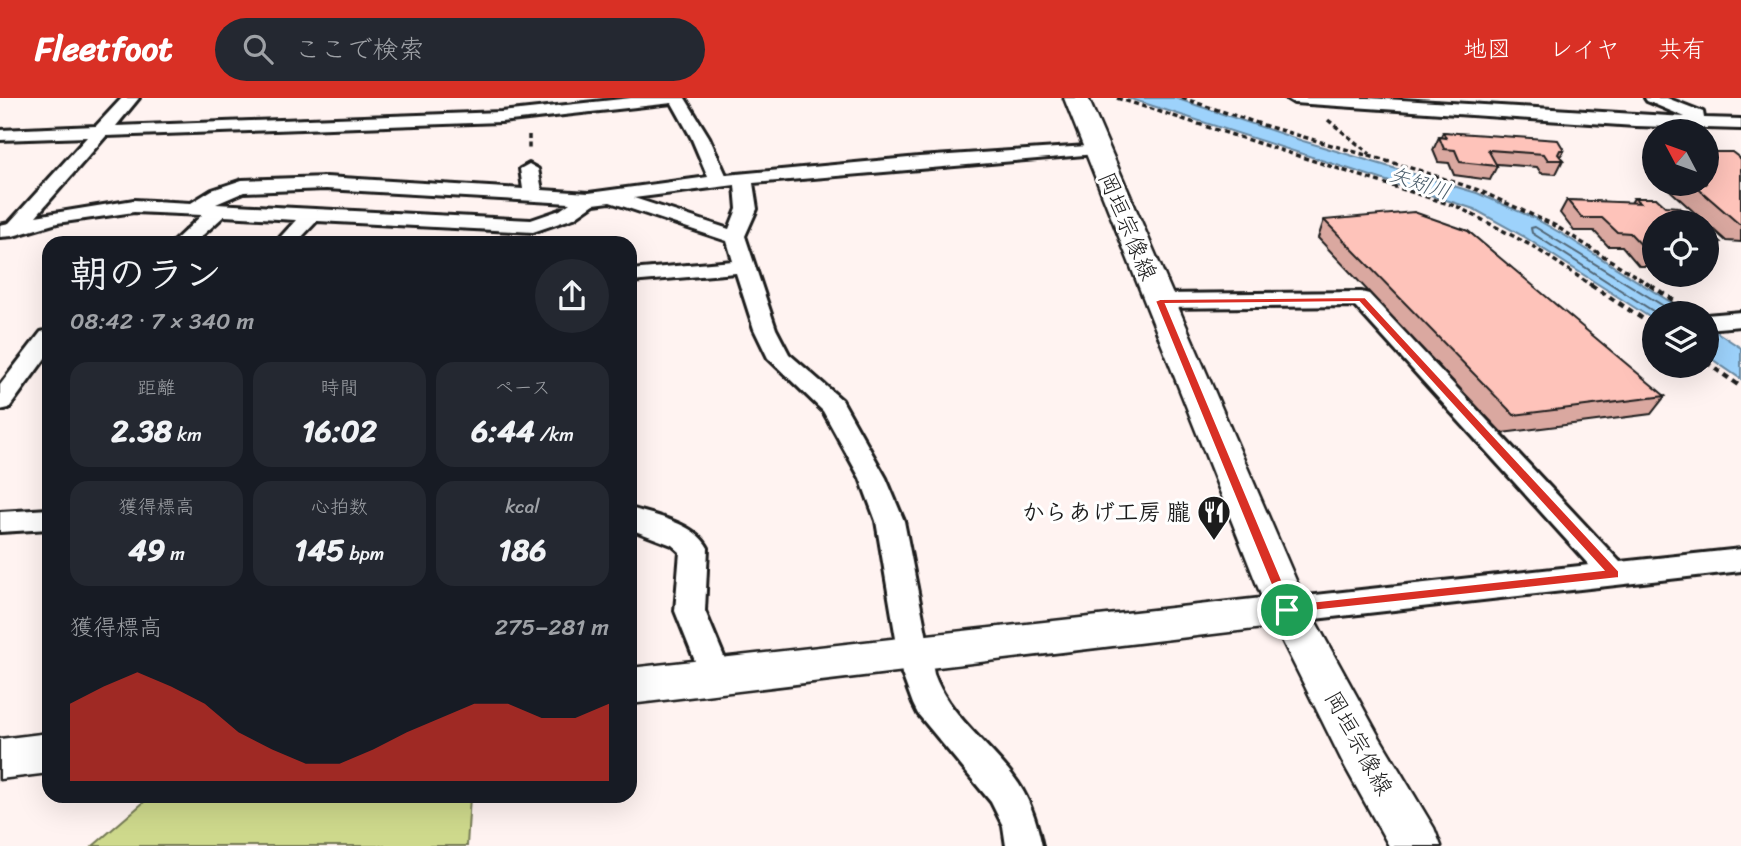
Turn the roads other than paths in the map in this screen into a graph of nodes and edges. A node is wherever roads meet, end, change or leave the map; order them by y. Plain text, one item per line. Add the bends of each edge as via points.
1 (131, 98) edge
2 (1076, 98) edge
3 (1294, 98) edge
4 (1461, 98) edge
5 (1653, 98) edge
6 (1594, 103) dead end
7 (530, 106) edge
8 (1480, 110) junction
9 (1703, 119) edge
10 (1635, 121) junction
11 (1642, 121) edge
12 (1719, 123) edge
13 (1642, 124) edge
14 (1741, 124) edge
15 (100, 132) junction
16 (0, 135) edge
17 (529, 135) dead end
18 (1096, 149) junction
19 (529, 169) dead end
20 (743, 179) junction
21 (719, 181) junction
22 (533, 195) junction
23 (613, 195) junction
24 (589, 199) junction
25 (195, 209) junction
26 (218, 211) junction
27 (311, 216) junction
28 (496, 225) junction
29 (8, 229) edge
30 (190, 236) edge
31 (292, 236) edge
32 (489, 236) edge
33 (735, 236) junction
34 (0, 244) edge
35 (745, 265) junction
36 (637, 275) edge
37 (1160, 301) junction
38 (1741, 319) edge
39 (1719, 321) edge
40 (42, 346) edge
41 (0, 402) edge
42 (42, 519) edge
43 (637, 520) edge
44 (0, 522) edge
45 (1741, 560) edge
46 (1615, 574) junction
47 (1287, 610) junction
48 (916, 653) junction
49 (716, 676) junction
50 (637, 685) edge
51 (42, 754) edge
52 (0, 759) edge
53 (1024, 846) edge
54 (1416, 846) edge

1 - 15 street
2 - 18 main road, 岡垣宗像線
3 - 8 street
4 - 8 street
5 - 9 street
6 - 10 street
7 - 15 street
7 - 17 street
7 - 21 street via 677,98
8 - 10 street
10 - 11 street
10 - 13 street
12 - 14 street
15 - 16 street
15 - 29 street
18 - 20 street
18 - 37 main road, 岡垣宗像線
19 - 22 street
20 - 21 street
20 - 33 street via 748,213
21 - 23 street
22 - 24 street
22 - 25 street via 338,184 242,186
23 - 24 street
23 - 33 street
24 - 28 street via 541,224
25 - 26 street
25 - 29 street via 100,209
26 - 27 street
26 - 30 street
27 - 28 street via 400,228
27 - 31 street
28 - 32 street
29 - 34 street
33 - 35 street
35 - 36 street
35 - 48 street via 765,329 780,358 833,406 873,478 890,521
37 - 46 street via 1361,299
37 - 47 main road, 岡垣宗像線
38 - 39 street
40 - 41 street
42 - 44 street
43 - 49 street via 681,537 694,548 690,611
45 - 46 street
46 - 47 street
47 - 48 street
47 - 54 main road, 岡垣宗像線
48 - 49 street
48 - 53 street via 929,704 1003,790 1020,823
49 - 50 street
51 - 52 street

